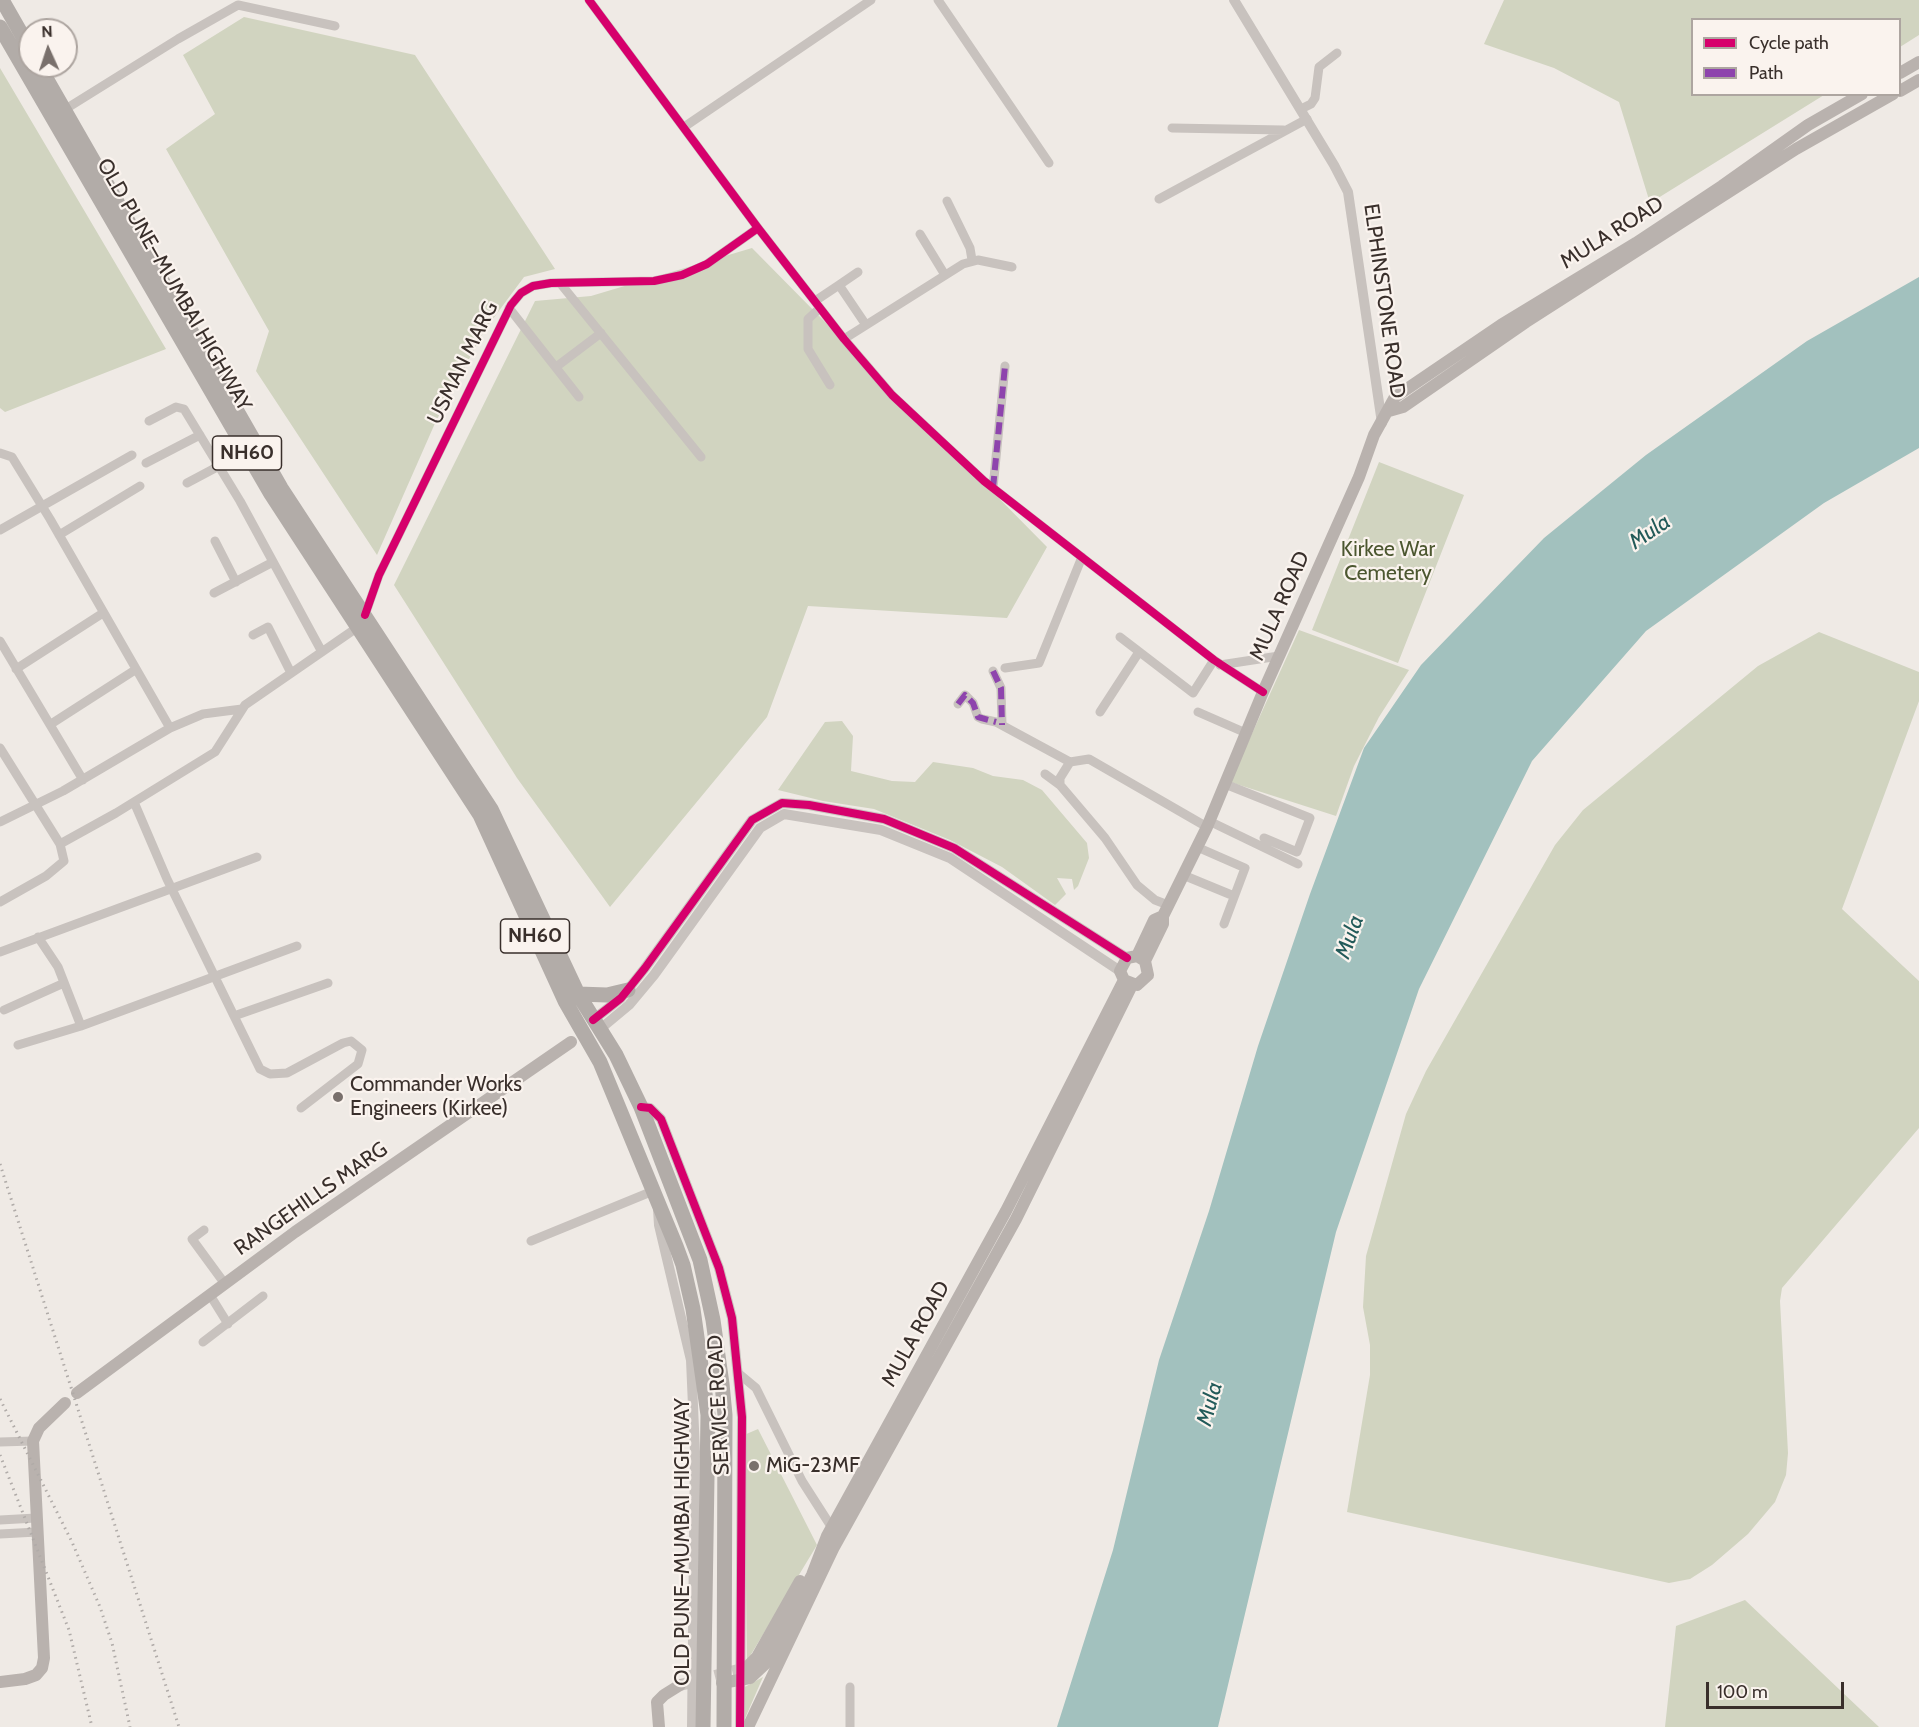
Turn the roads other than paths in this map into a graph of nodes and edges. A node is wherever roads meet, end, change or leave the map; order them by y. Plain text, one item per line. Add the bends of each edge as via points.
1 (2, 0) edge
2 (589, 0) edge
3 (871, 0) edge
4 (938, 0) edge
5 (1234, 0) edge
6 (238, 3) edge
7 (335, 26) dead end
8 (0, 27) edge
9 (18, 28) edge
10 (1337, 53) dead end
11 (1919, 62) edge
12 (1901, 72) edge
13 (46, 78) edge
14 (1919, 80) edge
15 (1901, 90) edge
16 (1859, 96) edge
17 (1889, 96) edge
18 (64, 110) junction
19 (1304, 114) junction
20 (684, 128) junction
21 (1172, 128) dead end
22 (1285, 130) junction
23 (1794, 145) junction
24 (1049, 163) dead end
25 (1159, 199) dead end
26 (946, 201) dead end
27 (758, 228) junction
28 (920, 234) dead end
29 (972, 260) junction
30 (1011, 267) dead end
31 (858, 272) dead end
32 (945, 275) junction
33 (560, 283) junction
34 (839, 285) junction
35 (817, 304) junction
36 (509, 309) junction
37 (866, 325) junction
38 (601, 333) junction
39 (843, 339) junction
40 (1005, 366) dead end
41 (556, 367) junction
42 (830, 385) dead end
43 (579, 397) dead end
44 (149, 421) dead end
45 (1382, 423) junction
46 (201, 435) junction
47 (0, 453) edge
48 (132, 455) dead end
49 (701, 457) dead end
50 (147, 463) dead end
51 (219, 465) junction
52 (187, 483) dead end
53 (140, 486) dead end
54 (993, 488) junction
55 (42, 508) junction
56 (0, 530) edge
57 (59, 535) junction
58 (215, 541) dead end
59 (1082, 557) junction
60 (273, 562) junction
61 (236, 582) junction
62 (214, 593) dead end
63 (103, 613) junction
64 (362, 621) junction
65 (253, 635) dead end
66 (1120, 637) dead end
67 (0, 641) edge
68 (322, 652) junction
69 (1139, 652) junction
70 (1279, 656) junction
71 (1217, 663) junction
72 (1005, 668) dead end
73 (16, 669) junction
74 (135, 670) junction
75 (993, 670) dead end
76 (291, 673) junction
77 (1263, 692) junction
78 (958, 704) dead end
79 (242, 709) junction
80 (1100, 712) dead end
81 (1198, 712) dead end
82 (51, 724) junction
83 (1002, 725) junction
84 (170, 728) junction
85 (1246, 733) junction
86 (0, 748) edge
87 (1070, 762) junction
88 (1045, 774) dead end
89 (83, 780) junction
90 (1225, 784) junction
91 (1060, 785) junction
92 (134, 802) junction
93 (35, 806) junction
94 (0, 822) edge
95 (1208, 824) junction
96 (1264, 838) dead end
97 (60, 844) junction
98 (1197, 847) junction
99 (257, 857) dead end
100 (1298, 864) dead end
101 (1183, 875) junction
102 (171, 887) junction
103 (1234, 896) junction
104 (0, 902) edge
105 (1165, 910) junction
106 (1224, 924) dead end
107 (38, 937) junction
108 (297, 946) dead end
109 (0, 952) edge
110 (1136, 959) junction
111 (215, 978) junction
112 (1125, 979) junction
113 (64, 983) junction
114 (328, 983) dead end
115 (628, 990) junction
116 (578, 994) junction
117 (4, 1010) dead end
118 (234, 1016) junction
119 (596, 1025) junction
120 (81, 1026) junction
121 (579, 1037) junction
122 (18, 1045) dead end
123 (641, 1107) junction
124 (301, 1108) dead end
125 (656, 1197) junction
126 (204, 1230) dead end
127 (531, 1241) dead end
128 (225, 1284) junction
129 (210, 1295) junction
130 (264, 1296) dead end
131 (228, 1324) junction
132 (203, 1342) dead end
133 (738, 1373) junction
134 (77, 1393) dead end
135 (65, 1403) dead end
136 (0, 1442) edge
137 (33, 1442) junction
138 (36, 1518) junction
139 (0, 1520) edge
140 (832, 1526) junction
141 (37, 1532) junction
142 (0, 1534) edge
143 (839, 1540) junction
144 (822, 1547) junction
145 (746, 1668) tunnel mouth
146 (0, 1682) edge
147 (740, 1682) junction
148 (722, 1683) junction
149 (680, 1685) tunnel mouth
150 (850, 1688) dead end
151 (658, 1727) edge
152 (692, 1727) edge
153 (703, 1727) edge
154 (724, 1727) edge
155 (740, 1727) edge
156 (748, 1727) edge
157 (850, 1727) edge

1 - 9 highway
2 - 20 street
3 - 20 street
4 - 24 street
5 - 19 street, ELPHINSTONE ROAD
6 - 7 street
6 - 18 street
8 - 64 highway, OLD PUNE–MUMBAI HIGHWAY / NH60 via 271,494
10 - 19 street via 1319,67 1315,98
11 - 12 main road
13 - 18 highway, OLD PUNE–MUMBAI HIGHWAY / NH60
14 - 15 main road
16 - 23 main road, MULA ROAD
17 - 23 main road
18 - 64 highway, OLD PUNE–MUMBAI HIGHWAY / NH60
19 - 22 street
19 - 45 street, ELPHINSTONE ROAD via 1348,192
20 - 27 street
21 - 22 street
22 - 25 street
23 - 45 main road, MULA ROAD via 1484,343 1403,407 1389,411
26 - 29 street via 970,248
27 - 33 street, USMAN MARG via 707,264 682,275 654,281
27 - 35 street
28 - 32 street
29 - 30 street
29 - 32 street
31 - 34 street
32 - 37 street
33 - 36 street, USMAN MARG via 520,293
33 - 38 street
34 - 35 street
34 - 37 street
35 - 39 street
35 - 42 street via 808,319 808,349
36 - 41 street
36 - 64 street, USMAN MARG via 379,575
37 - 39 street
38 - 41 street
38 - 49 street
39 - 54 street via 892,395
40 - 54 street
41 - 43 street
44 - 46 street via 182,407
45 - 70 main road, MULA ROAD
46 - 50 street
46 - 51 street
47 - 55 street via 12,457
48 - 55 street
51 - 52 street
51 - 60 street
53 - 57 street
54 - 59 street
55 - 56 street
55 - 57 street
57 - 63 street
58 - 61 street
59 - 71 street
59 - 72 street via 1039,663
60 - 61 street
60 - 68 street
61 - 62 street
63 - 73 street
63 - 74 street
64 - 68 street
64 - 116 highway, OLD PUNE–MUMBAI HIGHWAY / NH60 via 491,809
64 - 121 highway, OLD PUNE–MUMBAI HIGHWAY / NH60 via 480,815
65 - 76 street via 268,627
66 - 69 street
67 - 73 street
68 - 76 street
69 - 71 street via 1193,693
69 - 80 street
70 - 71 street
70 - 77 main road, MULA ROAD
71 - 77 street
73 - 82 street
74 - 82 street
74 - 84 street
75 - 83 street via 1003,702
76 - 79 street
77 - 85 main road, MULA ROAD
78 - 83 street via 964,695 978,717
79 - 84 street via 203,714
79 - 92 street via 215,752
81 - 85 street
82 - 89 street
83 - 87 street
84 - 89 street
85 - 90 main road, MULA ROAD
86 - 93 street
87 - 91 street
87 - 95 street via 1089,759
88 - 91 street
89 - 93 street
90 - 95 main road, MULA ROAD
90 - 96 street via 1310,818 1297,852
91 - 105 street via 1105,838 1137,885
92 - 97 street
92 - 102 street
93 - 94 street
93 - 97 street
95 - 98 main road, MULA ROAD
95 - 100 street
97 - 104 street via 64,861
98 - 101 main road, MULA ROAD
98 - 103 street via 1245,868
99 - 102 street
101 - 103 street
101 - 105 main road, MULA ROAD
102 - 107 street
102 - 111 street
103 - 106 street
105 - 110 main road, MULA ROAD via 1163,924
107 - 109 street
107 - 113 street
108 - 111 street
110 - 112 main road, MULA ROAD
110 - 112 main road, MULA ROAD via 1148,975 1142,983
110 - 115 street via 954,848 884,819 782,803 760,814 746,828
111 - 118 street
111 - 120 street
112 - 119 street via 950,858 881,830 784,814 760,828 629,1005
112 - 140 main road, MULA ROAD via 1006,1211
112 - 143 main road via 1016,1219
113 - 117 street
113 - 120 street
114 - 118 street
115 - 116 highway via 607,995
115 - 119 street
116 - 119 highway, OLD PUNE–MUMBAI HIGHWAY / NH60
118 - 124 street via 260,1068 270,1074 287,1073 351,1041 362,1050 358,1064
119 - 121 main road, RANGEHILLS MARG
119 - 123 highway, OLD PUNE–MUMBAI HIGHWAY / NH60 via 616,1055
120 - 122 street
121 - 125 highway, OLD PUNE–MUMBAI HIGHWAY / NH60 via 600,1062
121 - 128 main road, RANGEHILLS MARG
123 - 133 street, SERVICE ROAD via 650,1108 661,1119 718,1268 732,1318
123 - 148 highway, OLD PUNE–MUMBAI HIGHWAY / NH60 via 700,1260 714,1328 725,1414
125 - 127 street
125 - 152 street via 691,1360 695,1452
125 - 153 highway, OLD PUNE–MUMBAI HIGHWAY / NH60 via 683,1265 698,1331 708,1415
126 - 128 street via 192,1239
128 - 129 main road, RANGEHILLS MARG
129 - 131 street
129 - 134 main road, RANGEHILLS MARG
130 - 131 street
131 - 132 street
133 - 140 street via 756,1388 802,1480
133 - 147 street, SERVICE ROAD via 742,1417
135 - 137 main road via 39,1428
136 - 137 street
137 - 138 main road
138 - 139 street
138 - 141 main road
140 - 143 street
140 - 144 main road, MULA ROAD
141 - 142 street
141 - 146 main road via 44,1633 42,1668 26,1679
143 - 156 main road
144 - 145 main road via 757,1657
144 - 147 main road, MULA ROAD via 812,1575 765,1664 757,1674
147 - 148 main road
147 - 155 street, SERVICE ROAD
148 - 154 highway, OLD PUNE–MUMBAI HIGHWAY / NH60
149 - 151 main road via 657,1702
150 - 157 street

